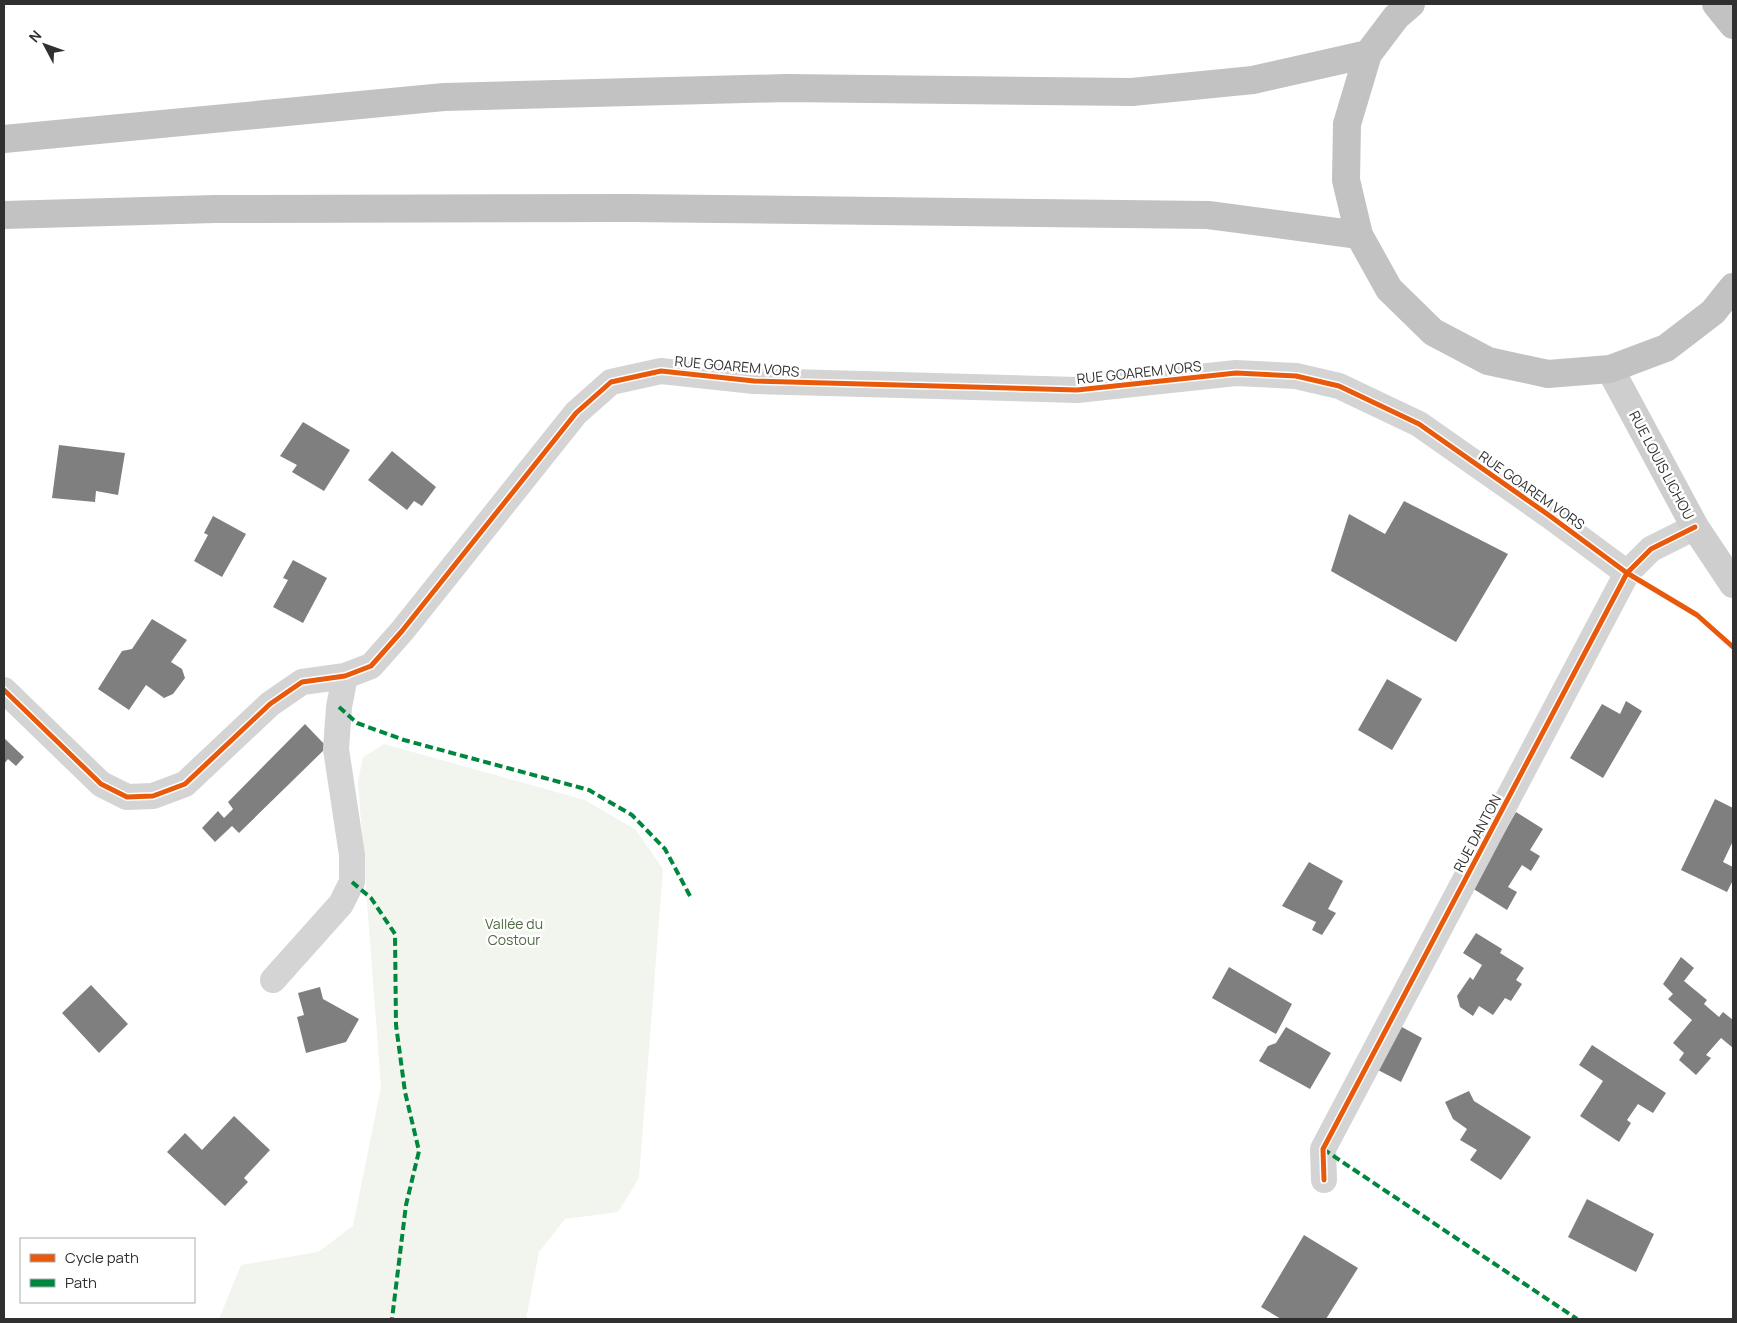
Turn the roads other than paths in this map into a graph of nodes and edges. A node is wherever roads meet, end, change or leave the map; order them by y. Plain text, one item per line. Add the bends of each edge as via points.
1 (1411, 4) edge
2 (1716, 4) edge
3 (1733, 25) edge
4 (1368, 54) junction
5 (4, 139) edge
6 (4, 215) edge
7 (1359, 235) junction
8 (1733, 287) edge
9 (1610, 368) junction
10 (1695, 527) junction
11 (1627, 573) junction
12 (1733, 584) edge
13 (345, 676) junction
14 (4, 690) edge
15 (274, 980) dead end
16 (1324, 1180) dead end

1 - 4 highway via 1396,17
2 - 3 highway
4 - 5 highway via 1253,80 1132,92 786,88 444,97
4 - 7 highway via 1347,124 1346,180
6 - 7 highway via 215,210 630,208 1208,215
7 - 9 highway via 1389,289 1433,332 1488,361 1548,374
8 - 9 highway via 1713,312 1666,348
9 - 10 main road, RUE LOUIS LICHOU
10 - 11 street, RUE DANTON via 1651,549
10 - 12 main road, RUE LOUIS LICHOU
11 - 13 street, RUE GOAREM VORS via 1418,424 1339,386 1296,376 1236,373 1077,390 754,381 661,371 611,382 576,412 402,631 371,666
11 - 16 street, RUE DANTON via 1322,1149
13 - 14 street, RUE GOAREM VORS via 302,682 270,704 186,784 153,796 127,797 101,784
13 - 15 street via 336,749 352,855 352,882 341,904

